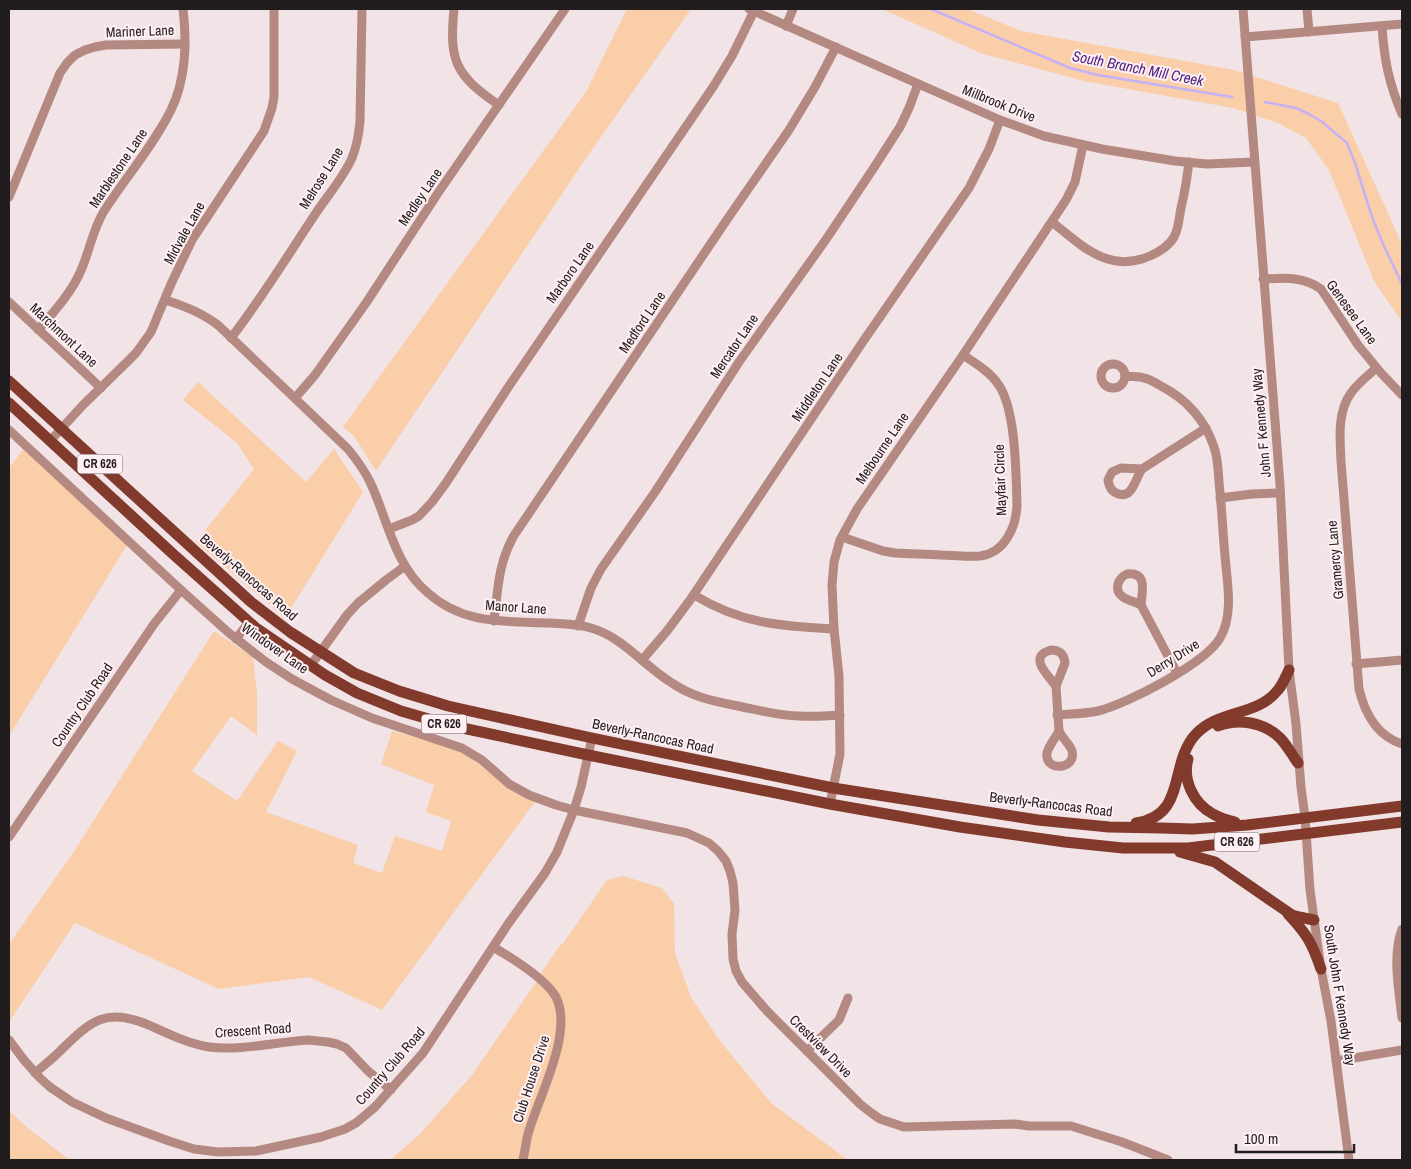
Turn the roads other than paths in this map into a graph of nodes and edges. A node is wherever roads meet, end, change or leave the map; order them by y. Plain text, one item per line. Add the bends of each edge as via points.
1 (183, 9) edge
2 (274, 9) edge
3 (362, 9) edge
4 (454, 9) edge
5 (565, 9) edge
6 (793, 9) edge
7 (1243, 9) edge
8 (1307, 9) edge
9 (751, 10) edge
10 (1402, 24) edge
11 (786, 26) junction
12 (1382, 26) junction
13 (1308, 32) junction
14 (1245, 37) junction
15 (185, 44) junction
16 (836, 47) junction
17 (918, 84) junction
18 (499, 105) junction
19 (1402, 114) edge
20 (1000, 120) junction
21 (1083, 145) junction
22 (1189, 162) junction
23 (1254, 162) junction
24 (9, 196) edge
25 (1052, 222) junction
26 (1263, 279) junction
27 (165, 300) junction
28 (9, 302) edge
29 (38, 330) junction
30 (231, 338) junction
31 (963, 355) junction
32 (1376, 368) junction
33 (1125, 376) dead end
34 (9, 381) edge
35 (101, 388) junction
36 (1402, 395) edge
37 (295, 398) junction
38 (9, 403) edge
39 (61, 428) junction
40 (1206, 428) junction
41 (9, 430) edge
42 (50, 441) junction
43 (1142, 470) dead end
44 (1280, 493) junction
45 (1220, 498) junction
46 (389, 529) junction
47 (842, 537) junction
48 (405, 566) junction
49 (181, 590) junction
50 (694, 595) junction
51 (1141, 604) dead end
52 (494, 621) junction
53 (249, 622) junction
54 (578, 626) junction
55 (834, 628) junction
56 (236, 639) junction
57 (320, 652) junction
58 (642, 660) junction
59 (1402, 660) edge
60 (1356, 664) junction
61 (311, 665) junction
62 (1289, 670) junction
63 (1177, 673) junction
64 (1056, 686) dead end
65 (840, 715) junction
66 (1057, 715) junction
67 (1058, 731) dead end
68 (592, 738) junction
69 (1402, 744) edge
70 (588, 755) junction
71 (1298, 763) junction
72 (833, 788) junction
73 (830, 804) junction
74 (1402, 806) edge
75 (574, 810) junction
76 (1305, 817) junction
77 (1402, 822) edge
78 (1247, 824) junction
79 (1109, 827) junction
80 (1306, 834) junction
81 (9, 837) edge
82 (1166, 848) junction
83 (1283, 909) junction
84 (1314, 920) junction
85 (1402, 929) edge
86 (493, 948) junction
87 (1321, 968) junction
88 (848, 998) dead end
89 (1402, 1018) edge
90 (9, 1040) edge
91 (1402, 1050) edge
92 (808, 1051) junction
93 (1336, 1061) junction
94 (35, 1073) junction
95 (390, 1090) junction
96 (523, 1160) edge
97 (1168, 1160) edge
98 (1349, 1160) edge

1 - 15 street, Marblestone Lane
2 - 27 street, Midvale Lane via 274,97 268,119 261,136 192,240
3 - 30 street, Melrose Lane via 360,121 352,158
4 - 18 street via 452,39 456,62 467,80
5 - 18 street, Medley Lane
6 - 11 street
7 - 14 street, John F Kennedy Way
8 - 13 street
9 - 11 street, Millbrook Drive
9 - 46 street, Marboro Lane via 732,56 713,87 446,483 419,516
10 - 12 street
11 - 16 street, Millbrook Drive
12 - 13 street
12 - 19 street via 1387,73
13 - 14 street
14 - 23 street, John F Kennedy Way
15 - 24 street, Mariner Lane via 106,45 75,55 60,73
15 - 29 street, Marblestone Lane via 180,85 171,110 104,211 76,280
16 - 17 street, Millbrook Drive
16 - 52 street, Medford Lane via 789,130 513,537 500,570
17 - 20 street, Millbrook Drive
17 - 54 street, Mercator Lane via 900,127 873,169 601,569
18 - 37 street, Medley Lane via 366,303
20 - 21 street, Millbrook Drive via 1044,136
20 - 50 street, Middleton Lane via 985,158 965,193
21 - 22 street, Millbrook Drive
21 - 25 street, Melbourne Lane via 1071,192
22 - 23 street, Millbrook Drive
22 - 25 street via 1174,237 1153,254 1122,262 1105,259 1079,245
23 - 26 street, John F Kennedy Way
25 - 31 street, Melbourne Lane
26 - 32 street, Genesee Lane via 1291,277 1321,289
26 - 44 street, John F Kennedy Way
27 - 30 street, Manor Lane via 204,315
27 - 35 street, Midvale Lane via 151,332 136,353
28 - 29 street, Marchmont Lane
29 - 35 street, Marchmont Lane
30 - 37 street, Manor Lane
31 - 47 street, Melbourne Lane via 857,509
31 - 47 street, Mayfair Circle via 992,376 1007,403 1018,505 1011,534 989,554 973,556 895,553
32 - 36 street, Genesee Lane
32 - 60 street, Gramercy Lane via 1347,400 1341,428
33 - 40 street, Derry Drive via 1144,378 1173,392
34 - 39 main road, Beverly-Rancocas Road / CR 626
35 - 39 street, Midvale Lane
37 - 46 street, Manor Lane via 356,459 370,482
38 - 42 main road, CR 626
39 - 42 street, Midvale Lane
39 - 57 main road, Beverly-Rancocas Road / CR 626 via 251,602
40 - 43 street
40 - 45 street, Derry Drive via 1217,457
41 - 49 street, Windover Lane
42 - 53 main road, CR 626
44 - 45 street
44 - 62 street, John F Kennedy Way
45 - 63 street, Derry Drive via 1228,596 1225,628 1207,654
46 - 48 street, Manor Lane
47 - 55 street, Melbourne Lane via 833,573
48 - 52 street, Manor Lane via 427,593 445,606 466,616
48 - 57 street via 358,603
49 - 56 street, Windover Lane
49 - 81 street, Country Club Road
50 - 55 street via 721,610 750,620 783,626
50 - 58 street, Middleton Lane
51 - 63 street
52 - 54 street, Manor Lane
53 - 56 street
53 - 61 main road, CR 626
54 - 58 street, Manor Lane via 610,636
55 - 65 street, Melbourne Lane
56 - 75 street, Windover Lane via 285,674 332,700 385,723 462,748 519,790
57 - 61 street
57 - 68 main road, Beverly-Rancocas Road / CR 626 via 354,673 399,691 448,706
58 - 65 street, Manor Lane via 677,687 708,700 798,716
59 - 60 street
60 - 69 street, Gramercy Lane via 1362,700 1372,721 1386,737
61 - 70 main road, CR 626 via 357,693 401,711 453,726
62 - 71 street, John F Kennedy Way
62 - 79 main road via 1279,690 1269,699 1258,706 1218,719 1195,735 1181,762 1174,793 1158,815 1147,821
63 - 66 street, Derry Drive via 1108,708
64 - 66 street
65 - 72 street, Melbourne Lane via 840,754
66 - 67 street
68 - 70 street, Country Club Road
68 - 72 main road, Beverly-Rancocas Road / CR 626
70 - 73 main road, CR 626
70 - 75 street, Country Club Road
71 - 76 street, John F Kennedy Way
71 - 78 main road via 1274,733 1251,723 1223,724 1200,738 1187,762 1187,775 1195,798 1211,814
72 - 73 street, Melbourne Lane
72 - 79 main road, Beverly-Rancocas Road / CR 626 via 1038,820
73 - 82 main road, CR 626 via 1065,842 1123,848
74 - 76 main road, Beverly-Rancocas Road / CR 626
75 - 86 street, Country Club Road via 551,862
75 - 92 street, Crestview Drive via 687,833 718,851 726,861 733,883 732,946 736,971 749,992
76 - 78 main road, Beverly-Rancocas Road / CR 626
76 - 80 street, John F Kennedy Way
77 - 80 main road, CR 626
78 - 79 main road, Beverly-Rancocas Road / CR 626 via 1193,829
80 - 82 main road, CR 626
80 - 84 street, South John F Kennedy Way
82 - 83 main road via 1214,862
83 - 84 main road
83 - 87 main road via 1303,930
84 - 87 street, South John F Kennedy Way
85 - 89 street via 1397,960
86 - 95 street, Country Club Road via 423,1053
86 - 96 street, Club House Drive via 512,958 549,988 561,1015 552,1066 528,1134
87 - 93 street, South John F Kennedy Way
88 - 92 street via 839,1020
90 - 94 street, Country Club Road
91 - 93 street
92 - 97 street, Crestview Drive via 860,1104 892,1124 904,1127 1071,1126
93 - 98 street, South John F Kennedy Way
94 - 95 street, Country Club Road via 72,1102 94,1113 169,1141 218,1152 269,1149 334,1134 366,1115
94 - 95 street, Crescent Road via 92,1022 125,1017 208,1047 308,1040 337,1044 346,1048

